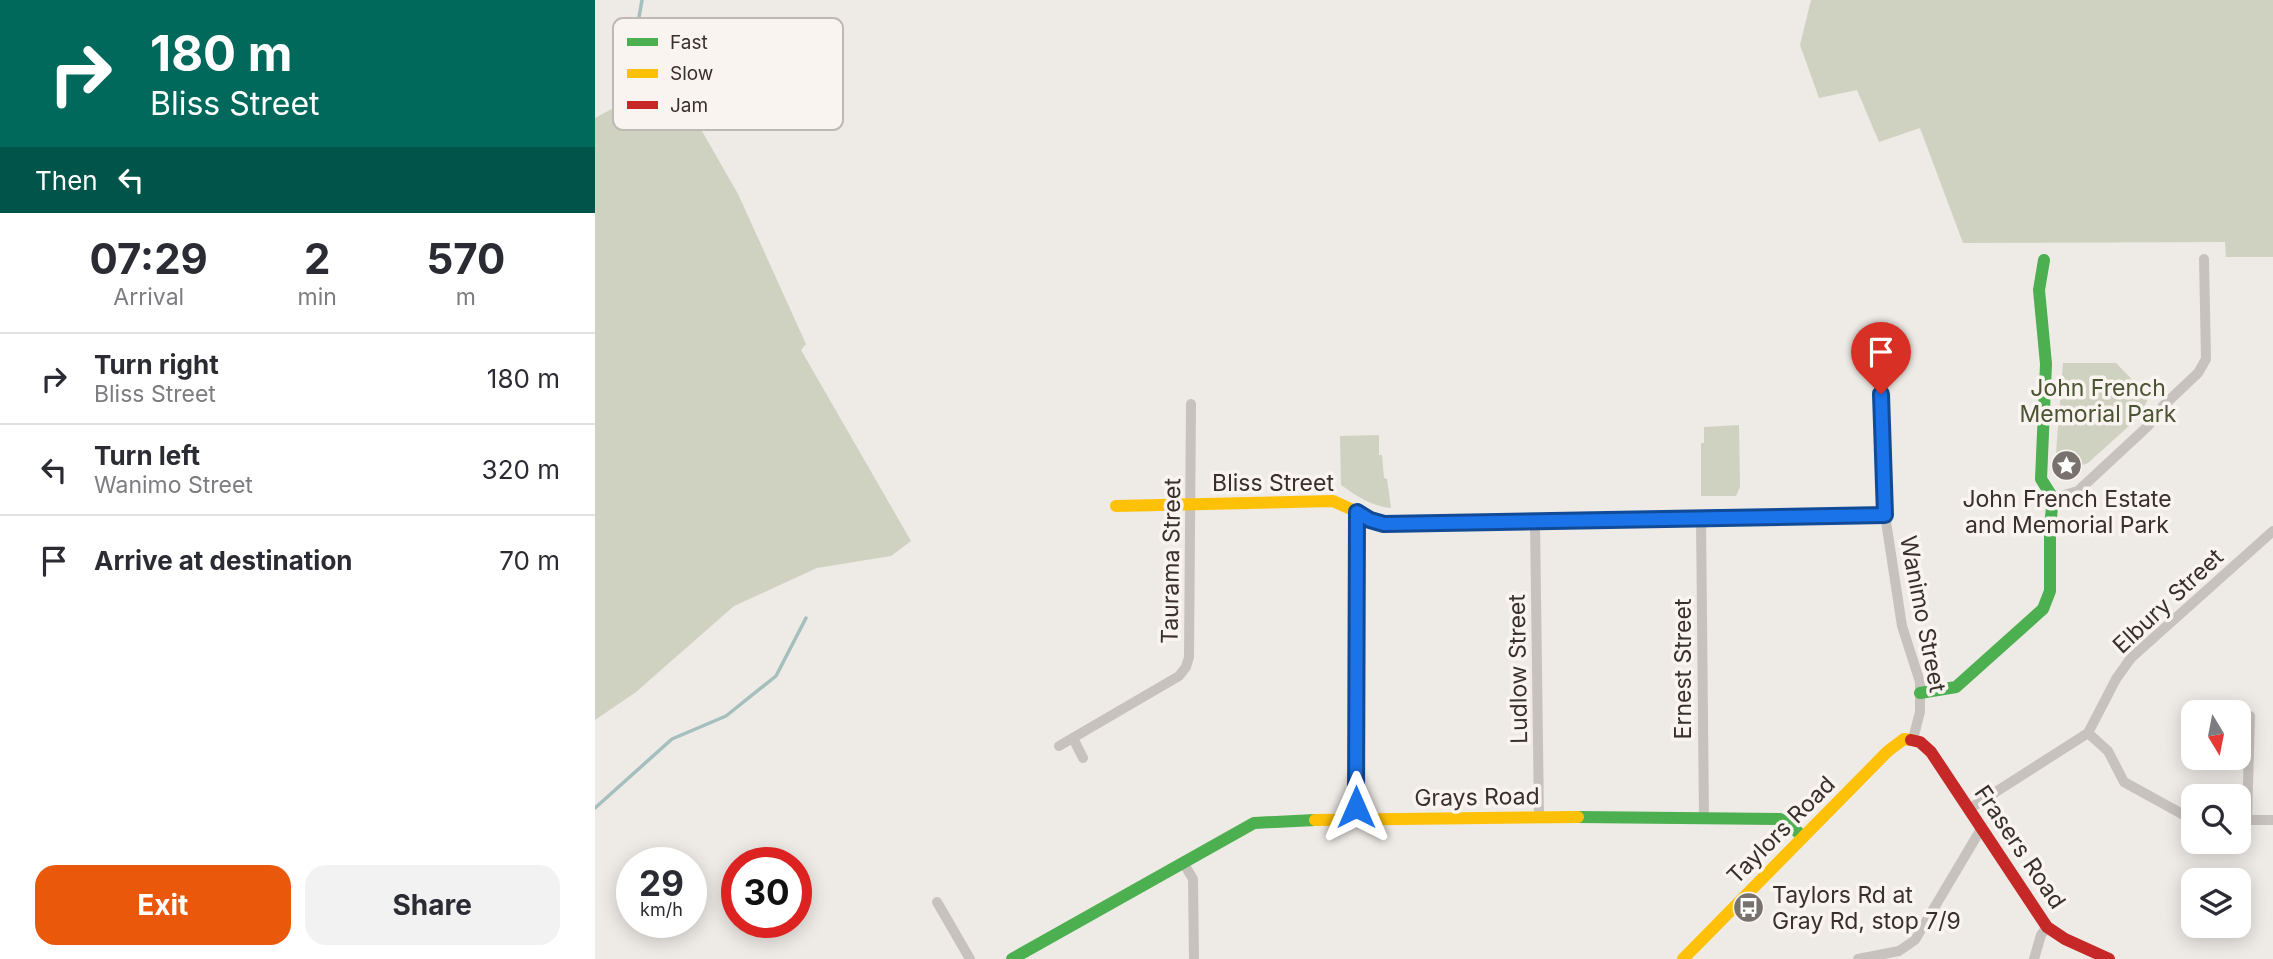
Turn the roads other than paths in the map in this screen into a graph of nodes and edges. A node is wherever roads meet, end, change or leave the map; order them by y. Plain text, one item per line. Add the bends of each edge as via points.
1 (2204, 259) dead end
2 (2044, 260) dead end
3 (1879, 328) dead end
4 (1191, 404) dead end
5 (2053, 498) junction
6 (1191, 504) junction
7 (1116, 506) dead end
8 (1357, 512) junction
9 (1885, 515) junction
10 (1701, 518) junction
11 (1535, 521) junction
12 (2273, 531) edge
13 (1920, 693) junction
14 (2088, 733) junction
15 (1073, 738) junction
16 (1913, 739) junction
17 (1059, 746) dead end
18 (1083, 758) dead end
19 (1969, 809) junction
20 (2181, 813) edge
21 (1539, 817) junction
22 (1704, 819) junction
23 (1356, 820) junction
24 (2251, 820) edge
25 (2273, 820) edge
26 (1981, 829) junction
27 (1803, 837) junction
28 (1184, 864) junction
29 (937, 902) dead end
30 (2047, 927) junction
31 (970, 959) edge
32 (1012, 959) edge
33 (1194, 959) edge
34 (1683, 959) edge
35 (1859, 959) edge
36 (2034, 959) edge
37 (2109, 959) edge

1 - 5 street via 2206,359 2198,373 2078,491
2 - 5 street via 2039,290 2046,364 2041,479
3 - 9 street, Wanimo Street
4 - 6 street, Taurama Street
5 - 13 street via 2050,591 2043,609 1956,687
6 - 7 street, Bliss Street
6 - 8 street, Bliss Street via 1333,501
6 - 15 street, Taurama Street via 1186,667 1179,676
8 - 11 street, Bliss Street via 1384,524
8 - 23 street
9 - 10 street, Bliss Street
9 - 13 street, Wanimo Street via 1902,626
10 - 11 street, Bliss Street
10 - 22 street, Ernest Street
11 - 21 street, Ludlow Street
12 - 14 street, Elbury Street via 2131,658
13 - 16 street, Wanimo Street
14 - 19 street
14 - 20 street via 2108,751 2124,782
15 - 17 street, Taurama Street
15 - 18 street
16 - 19 street, Frasers Road via 1931,751
16 - 27 street, Taylors Road via 1888,751
19 - 26 street, Frasers Road
21 - 22 street, Grays Road
21 - 23 street, Grays Road
22 - 27 street, Grays Road via 1780,819
23 - 28 street, Grays Road via 1254,823
24 - 25 street
26 - 30 street, Frasers Road
26 - 35 street via 1915,940 1899,951
27 - 34 street, Taylors Road
28 - 32 street, Grays Road
28 - 33 street via 1193,879
29 - 31 street
30 - 36 street
30 - 37 street, Frasers Road

